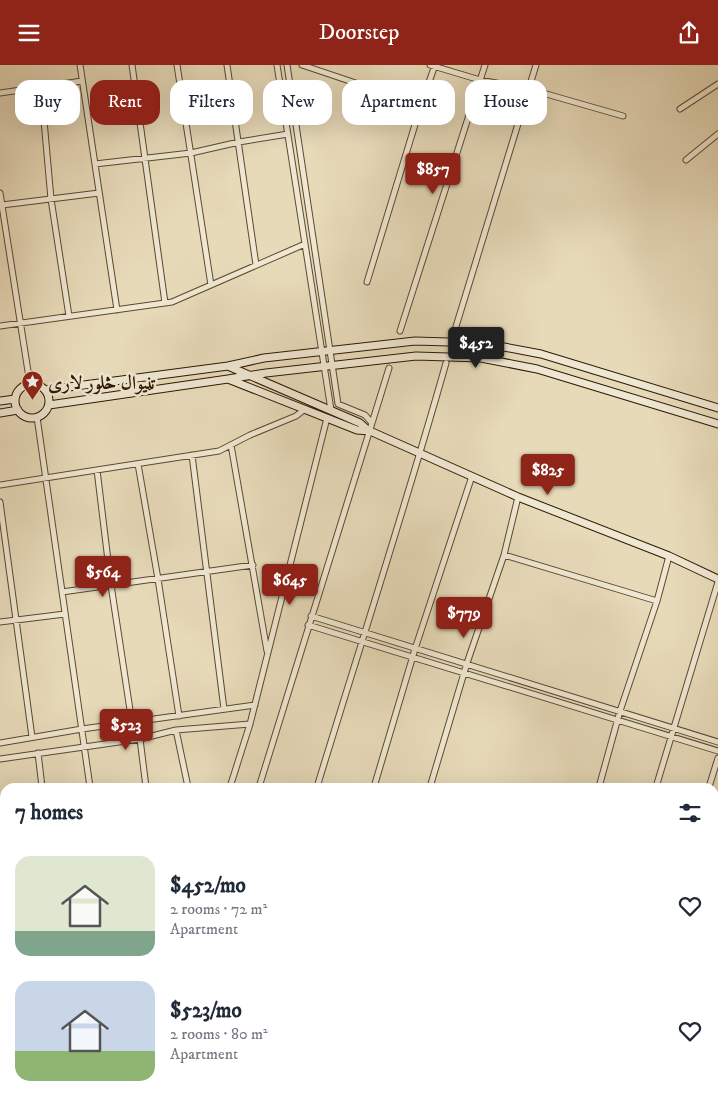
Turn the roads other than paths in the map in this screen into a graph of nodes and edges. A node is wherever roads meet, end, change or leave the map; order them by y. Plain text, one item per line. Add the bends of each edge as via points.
1 (80, 65) edge
2 (132, 65) edge
3 (177, 65) edge
4 (228, 65) edge
5 (277, 65) edge
6 (287, 65) edge
7 (302, 65) edge
8 (484, 65) edge
9 (536, 65) edge
10 (433, 66) edge
11 (347, 80) edge
12 (429, 80) edge
13 (480, 80) joint
14 (532, 80) edge
15 (82, 81) joint
16 (718, 84) edge
17 (15, 91) edge
18 (0, 93) edge
19 (547, 94) edge
20 (680, 109) dead end
21 (623, 116) dead end
22 (44, 125) edge
23 (415, 125) edge
24 (466, 125) edge
25 (518, 125) edge
26 (718, 134) edge
27 (288, 135) junction
28 (239, 142) junction
29 (191, 153) junction
30 (145, 157) junction
31 (686, 160) dead end
32 (95, 164) junction
33 (0, 193) edge
34 (99, 193) junction
35 (51, 199) junction
36 (2, 205) junction
37 (305, 244) junction
38 (256, 265) junction
39 (367, 282) dead end
40 (211, 285) junction
41 (165, 303) junction
42 (117, 310) junction
43 (70, 316) junction
44 (21, 323) junction
45 (0, 326) edge
46 (400, 331) dead end
47 (454, 333) dead end
48 (326, 351) junction
49 (446, 363) dead end
50 (228, 366) junction
51 (328, 366) junction
52 (389, 368) dead end
53 (250, 375) junction
54 (228, 379) junction
55 (30, 384) junction
56 (46, 390) junction
57 (15, 399) junction
58 (0, 401) edge
59 (49, 405) junction
60 (718, 408) edge
61 (305, 409) junction
62 (18, 410) junction
63 (331, 410) junction
64 (0, 413) edge
65 (37, 417) junction
66 (327, 418) junction
67 (372, 423) junction
68 (718, 423) edge
69 (370, 431) junction
70 (231, 445) junction
71 (421, 452) junction
72 (192, 455) junction
73 (138, 464) junction
74 (97, 470) junction
75 (472, 476) junction
76 (45, 478) junction
77 (0, 485) edge
78 (518, 497) junction
79 (0, 502) edge
80 (504, 555) junction
81 (669, 555) junction
82 (253, 565) junction
83 (207, 572) junction
84 (158, 579) junction
85 (718, 580) edge
86 (112, 585) junction
87 (62, 592) junction
88 (657, 601) junction
89 (65, 614) junction
90 (311, 615) junction
91 (16, 620) junction
92 (0, 622) edge
93 (308, 625) junction
94 (364, 631) junction
95 (361, 641) junction
96 (415, 649) junction
97 (268, 653) junction
98 (413, 657) junction
99 (467, 663) junction
100 (464, 673) junction
101 (255, 705) junction
102 (224, 709) junction
103 (620, 711) junction
104 (179, 716) junction
105 (617, 720) junction
106 (132, 723) junction
107 (250, 724) junction
108 (674, 728) junction
109 (82, 729) junction
110 (176, 730) junction
111 (32, 737) junction
112 (671, 737) junction
113 (140, 739) junction
114 (718, 742) edge
115 (0, 743) edge
116 (84, 746) junction
117 (718, 751) edge
118 (38, 753) junction
119 (718, 757) edge
120 (0, 759) edge
121 (42, 783) edge
122 (89, 783) edge
123 (146, 783) edge
124 (187, 783) edge
125 (231, 783) edge
126 (260, 783) edge
127 (318, 783) edge
128 (375, 783) edge
129 (431, 783) edge
130 (600, 783) edge
131 (657, 783) edge
132 (710, 783) edge

1 - 15 street
2 - 30 street
3 - 29 street
4 - 28 street
5 - 27 street
6 - 48 street
7 - 11 street
8 - 13 street
9 - 14 street
10 - 12 street
10 - 13 street
15 - 32 street
16 - 20 street
17 - 18 street
19 - 21 street
22 - 35 street
23 - 39 street
24 - 46 street
25 - 47 street
26 - 31 street
27 - 28 street
27 - 37 street
28 - 29 street
28 - 38 street
29 - 30 street
29 - 40 street
30 - 32 street
30 - 41 street
32 - 34 street
33 - 36 street
34 - 35 street
34 - 42 street
35 - 36 street
35 - 43 street
36 - 44 street
37 - 38 street
37 - 48 street
38 - 40 street
40 - 41 street
41 - 42 street
42 - 43 street
43 - 44 street
44 - 45 street
44 - 55 street
48 - 50 street
48 - 51 street
48 - 60 street via 416,341 483,343 541,354
49 - 71 street
50 - 53 street
50 - 56 street
51 - 53 street
51 - 63 street
51 - 67 street via 338,404 365,415
51 - 68 street via 416,356 481,358 537,369
52 - 67 street
53 - 54 street
53 - 63 street
54 - 59 street
54 - 61 street
55 - 56 street
55 - 57 street via 20,389
56 - 59 street
57 - 58 street
57 - 62 street
59 - 65 street
61 - 66 street
61 - 70 street
62 - 64 street
62 - 65 street via 27,417
63 - 69 street
65 - 76 street
66 - 69 street via 357,430
66 - 97 street
67 - 69 street
69 - 71 street
69 - 90 street
70 - 72 street via 219,451
70 - 82 street
71 - 75 street
71 - 94 street
72 - 73 street
72 - 83 street
73 - 74 street
73 - 84 street
74 - 76 street
74 - 86 street
75 - 78 street
75 - 96 street
76 - 77 street
76 - 87 street
78 - 80 street
78 - 81 street
79 - 91 street
80 - 88 street
80 - 99 street
81 - 85 street
81 - 88 street
82 - 83 street
82 - 97 street
83 - 84 street
83 - 102 street
84 - 86 street
84 - 104 street
85 - 108 street
86 - 87 street
86 - 106 street
87 - 89 street
88 - 103 street
89 - 91 street
89 - 109 street
90 - 93 street
90 - 94 street
91 - 92 street
91 - 111 street
93 - 95 street
93 - 126 street
94 - 95 street
94 - 96 street
95 - 98 street
95 - 127 street
96 - 98 street
96 - 99 street
97 - 101 street
98 - 100 street
98 - 128 street
99 - 100 street
99 - 103 street
100 - 105 street
100 - 129 street
101 - 102 street
101 - 107 street
102 - 104 street
103 - 105 street
103 - 108 street
104 - 106 street
105 - 112 street
105 - 130 street
106 - 109 street
107 - 110 street
107 - 125 street
108 - 112 street
108 - 114 street
109 - 111 street
109 - 116 street
110 - 113 street
110 - 124 street
111 - 115 street
112 - 117 street
112 - 131 street
113 - 116 street
113 - 123 street
116 - 118 street
116 - 122 street
118 - 120 street
118 - 121 street
119 - 132 street

